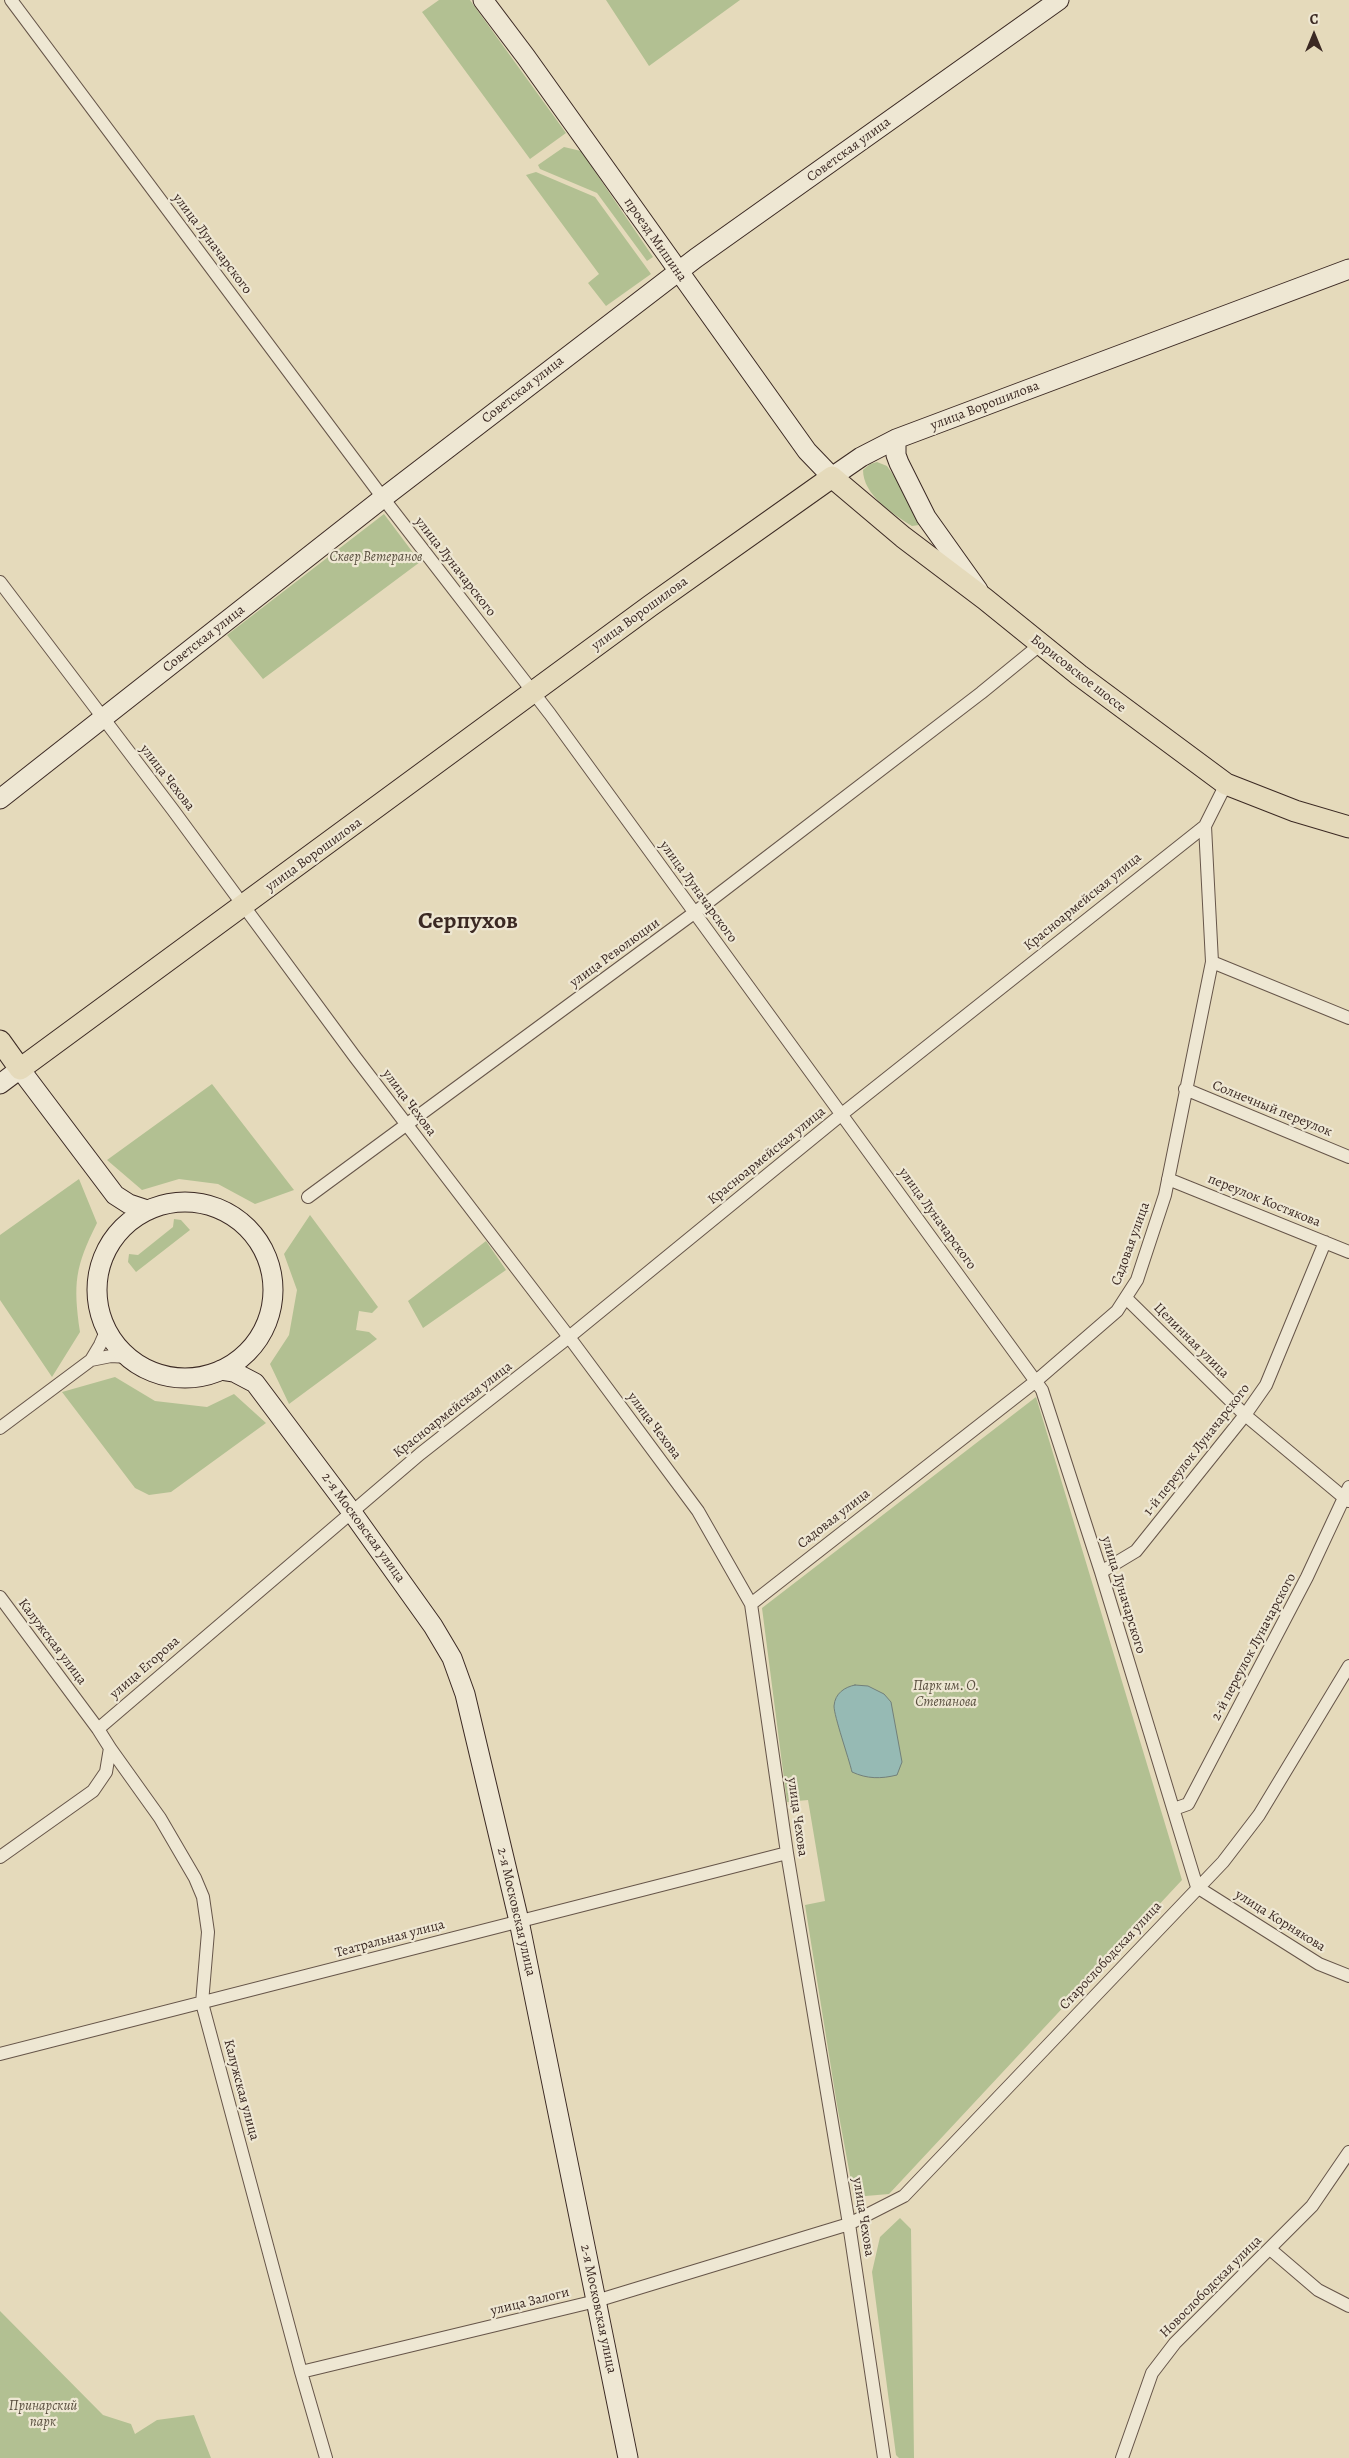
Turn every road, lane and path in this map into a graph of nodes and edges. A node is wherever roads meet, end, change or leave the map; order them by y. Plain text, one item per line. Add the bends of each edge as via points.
1 (11, 0) edge
2 (483, 0) edge
3 (1059, 0) edge
4 (1349, 268) edge
5 (678, 272) junction
6 (896, 439) junction
7 (832, 477) junction
8 (383, 498) junction
9 (926, 517) junction
10 (902, 537) junction
11 (0, 582) edge
12 (985, 599) junction
13 (1041, 644) junction
14 (533, 692) junction
15 (103, 719) junction
16 (1226, 784) junction
17 (0, 799) edge
18 (1204, 826) junction
19 (1349, 827) edge
20 (243, 906) junction
21 (694, 913) junction
22 (1212, 962) junction
23 (1349, 1018) edge
24 (0, 1041) edge
25 (20, 1069) junction
26 (0, 1084) edge
27 (1184, 1089) junction
28 (842, 1114) junction
29 (406, 1124) junction
30 (1349, 1157) edge
31 (1168, 1179) junction
32 (116, 1195) junction
33 (308, 1197) dead end
34 (147, 1210) junction
35 (120, 1228) junction
36 (1325, 1242) junction
37 (1349, 1252) edge
38 (1127, 1299) junction
39 (107, 1329) junction
40 (569, 1337) junction
41 (251, 1347) junction
42 (128, 1357) junction
43 (91, 1360) junction
44 (221, 1370) junction
45 (1036, 1381) junction
46 (255, 1384) junction
47 (1245, 1416) junction
48 (0, 1428) edge
49 (1347, 1495) edge
50 (351, 1511) junction
51 (1101, 1572) junction
52 (0, 1597) edge
53 (751, 1604) junction
54 (1349, 1666) edge
55 (98, 1729) junction
56 (110, 1748) junction
57 (1174, 1809) junction
58 (787, 1853) junction
59 (0, 1857) edge
60 (1197, 1887) junction
61 (519, 1921) junction
62 (1349, 1976) edge
63 (202, 2003) junction
64 (0, 2053) edge
65 (1349, 2152) edge
66 (849, 2224) junction
67 (1270, 2249) junction
68 (596, 2301) junction
69 (1349, 2306) edge
70 (301, 2372) junction
71 (326, 2458) edge
72 (628, 2458) edge
73 (884, 2458) edge
74 (1122, 2458) edge

1 - 8 street, улица Луначарского
2 - 5 street, проезд Мишина
3 - 5 street, Советская улица
4 - 6 street, улица Ворошилова
5 - 7 street, проезд Мишина via 806,452
5 - 8 street, Советская улица
6 - 7 street, улица Ворошилова
6 - 9 street via 899,463
7 - 10 main road, Борисовское шоссе
7 - 14 main road, улица Ворошилова
8 - 14 street, улица Луначарского
8 - 15 street, Советская улица
9 - 10 street via 921,531
9 - 12 street
10 - 12 main road, Борисовское шоссе
11 - 15 street, улица Чехова
12 - 13 main road, Борисовское шоссе
13 - 16 main road, Борисовское шоссе via 1120,707
13 - 21 street, улица Революции
14 - 20 main road, улица Ворошилова
14 - 21 street, улица Луначарского
15 - 17 street, Советская улица
15 - 20 street, улица Чехова
16 - 18 street
16 - 19 main road, Борисовское шоссе
18 - 22 street, Садовая улица
18 - 28 street, Красноармейская улица
20 - 25 main road, улица Ворошилова
20 - 29 street, улица Чехова
21 - 28 street, улица Луначарского
21 - 29 street, улица Революции
22 - 23 street
22 - 27 street, Садовая улица
24 - 25 main road
25 - 26 street, улица Ворошилова
25 - 32 street
27 - 30 street, Солнечный переулок
27 - 31 street, Садовая улица
28 - 40 street, Красноармейская улица
28 - 45 street, улица Луначарского
29 - 33 street, улица Революции
29 - 40 street, улица Чехова
31 - 36 street, переулок Костякова
31 - 38 street, Садовая улица via 1137,1280
32 - 34 street
32 - 35 street
34 - 35 street
34 - 41 street via 184,1202 202,1204 220,1209 243,1224 257,1239 265,1252 272,1276 272,1296 262,1332
35 - 39 street via 105,1253 98,1276 97,1301
36 - 37 street, переулок Костякова
36 - 47 street, 1-й переулок Луначарского via 1266,1384
38 - 45 street, Садовая улица
38 - 47 street, Целинная улица
39 - 42 street via 115,1344
39 - 43 street
40 - 50 street, Красноармейская улица
40 - 53 street, улица Чехова via 698,1511
41 - 44 street
41 - 46 street
42 - 43 street
42 - 44 street via 146,1369 165,1375 196,1376
43 - 48 street
44 - 46 street via 234,1372
45 - 51 street, улица Луначарского via 1042,1390
45 - 53 street, Садовая улица
46 - 50 street, 2-я Московская улица
47 - 49 street, Целинная улица
47 - 51 street, 1-й переулок Луначарского via 1136,1551
49 - 57 street, 2-й переулок Луначарского via 1188,1804
50 - 55 street, улица Егорова
50 - 61 street, 2-я Московская улица via 452,1658 465,1694
51 - 57 street, улица Луначарского
52 - 55 street, Калужская улица
53 - 58 street, улица Чехова
54 - 60 street, Старослободская улица via 1259,1815 1223,1862
55 - 56 street
56 - 59 street via 106,1772 93,1790
56 - 63 street, Калужская улица via 160,1818 203,1897 208,1932
57 - 60 street, улица Луначарского
58 - 61 street, Театральная улица
58 - 66 street, улица Чехова
60 - 62 street, улица Корнякова via 1319,1964
60 - 66 street, Старослободская улица via 904,2196
61 - 63 street, Театральная улица
61 - 68 street, 2-я Московская улица
63 - 64 street, Театральная улица
63 - 70 street, Калужская улица
65 - 67 street, Новослободская улица via 1312,2206
66 - 68 street, улица Залоги
66 - 73 street, улица Чехова
67 - 69 street via 1318,2290
67 - 74 street, Новослободская улица via 1175,2343 1152,2373
68 - 70 street, улица Залоги
68 - 72 street, 2-я Московская улица
70 - 71 street, Калужская улица

